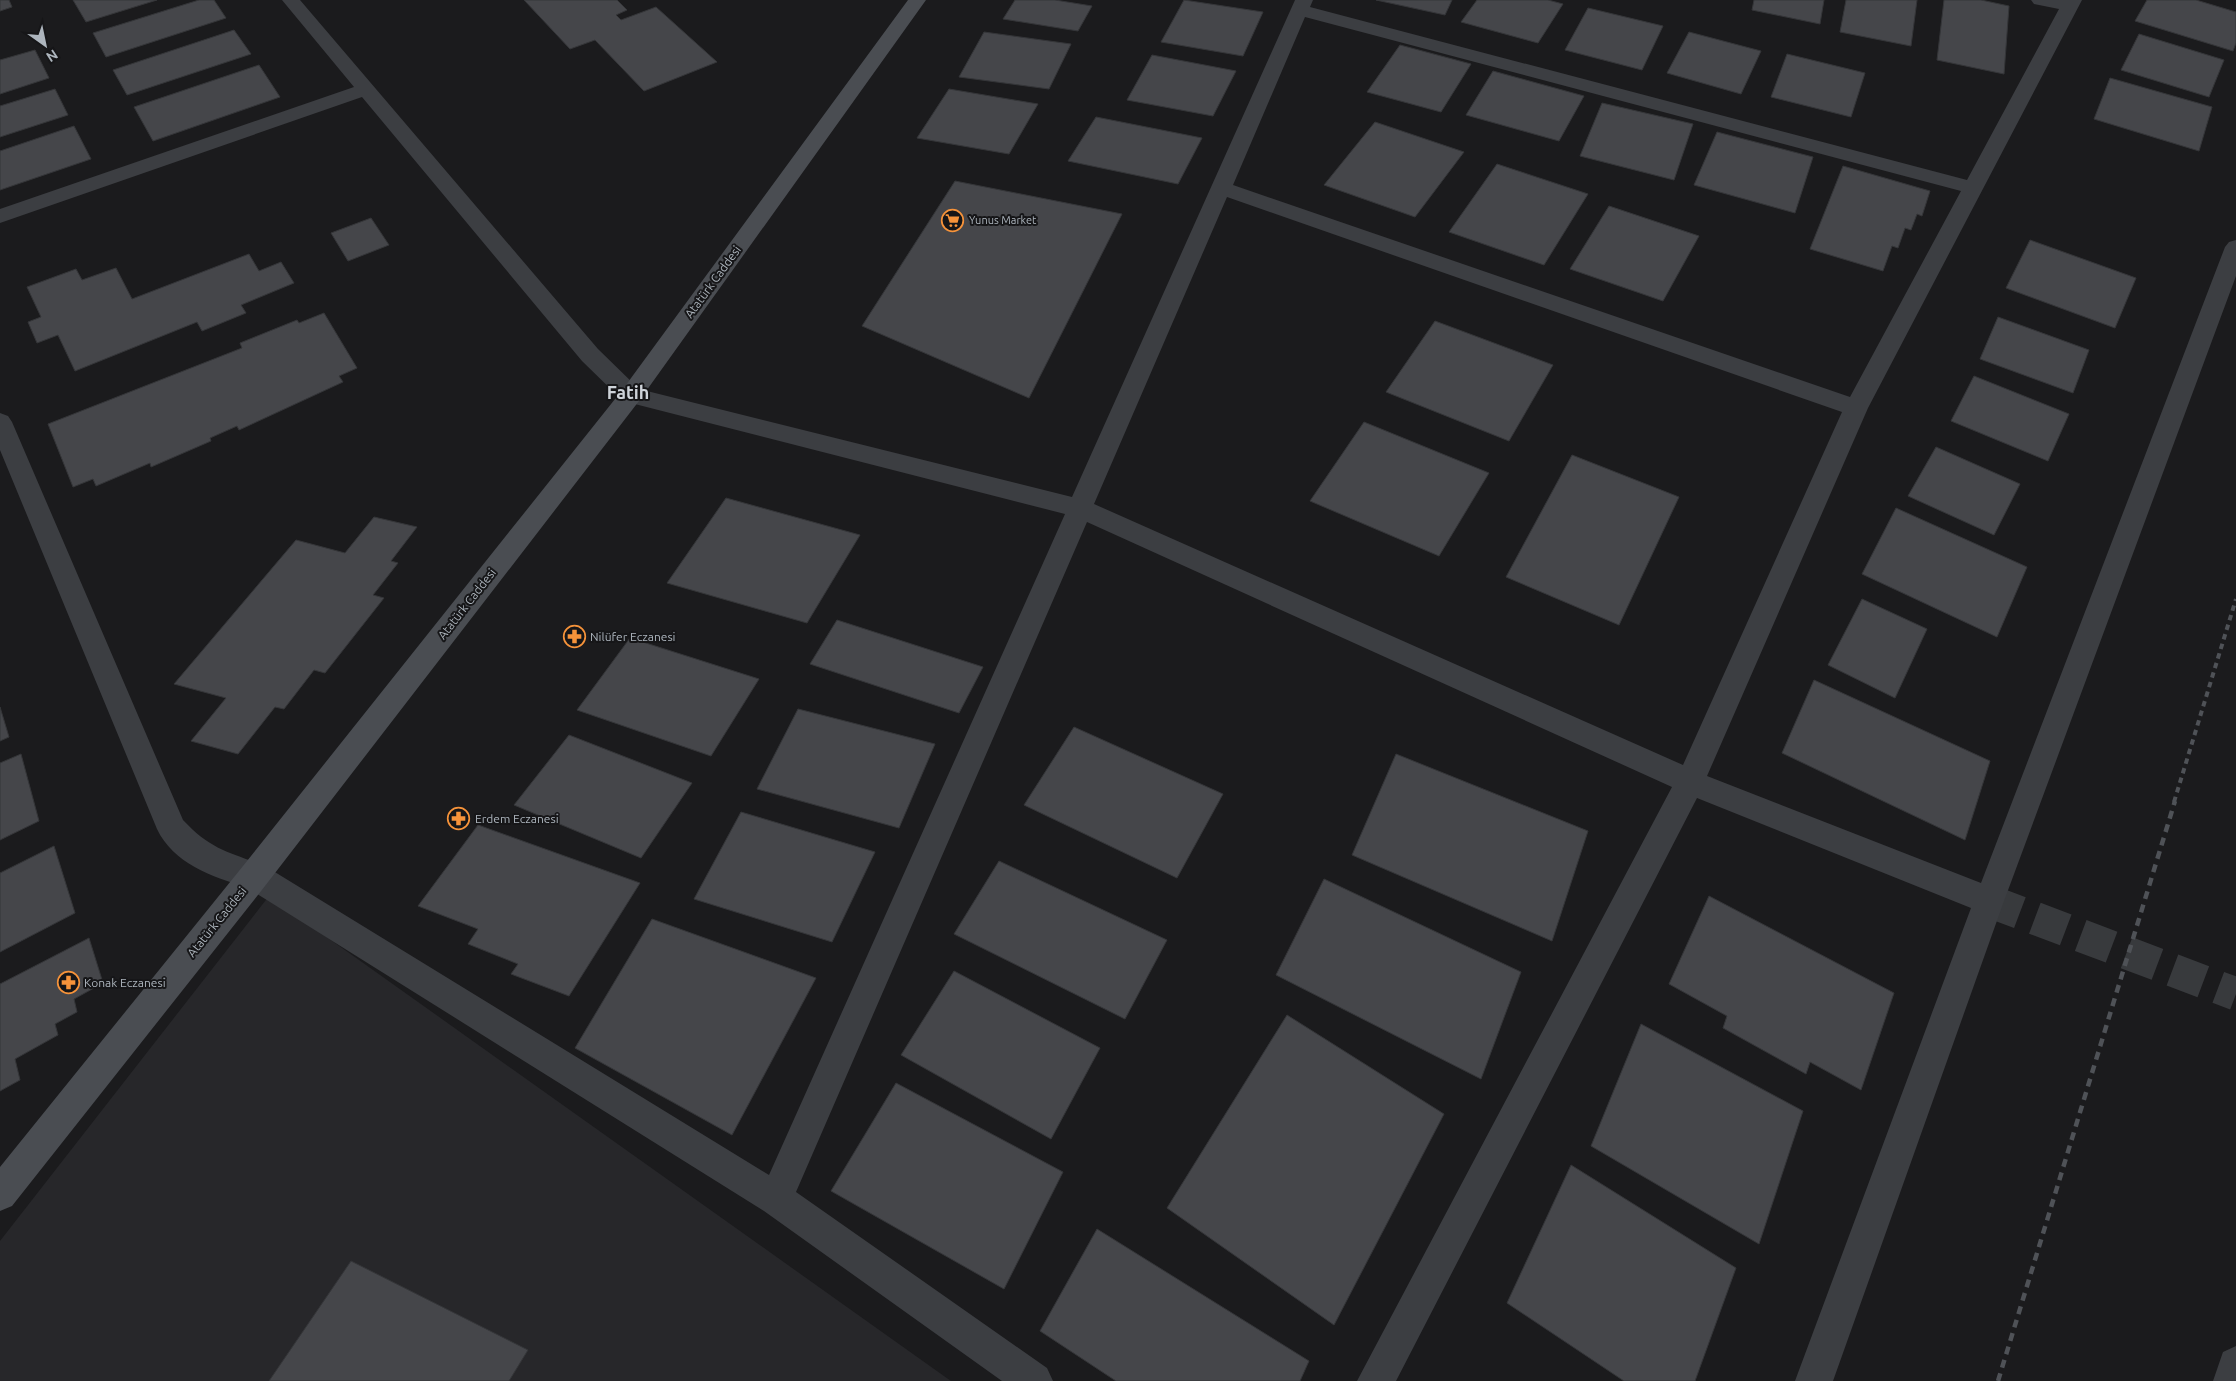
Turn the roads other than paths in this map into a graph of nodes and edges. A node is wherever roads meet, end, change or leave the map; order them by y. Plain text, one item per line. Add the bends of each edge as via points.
1 (292, 0) edge
2 (917, 0) edge
3 (2040, 0) edge
4 (2072, 3) edge
5 (1302, 5) edge
6 (367, 89) junction
7 (1220, 188) junction
8 (1972, 188) junction
9 (0, 216) edge
10 (2236, 247) edge
11 (631, 395) junction
12 (1856, 408) junction
13 (0, 422) edge
14 (1081, 509) junction
15 (1690, 782) junction
16 (254, 876) junction
17 (1989, 901) junction
18 (0, 1194) edge
19 (776, 1199) junction
20 (2236, 1364) edge
21 (1034, 1381) edge
22 (1376, 1381) edge
23 (1814, 1381) edge
24 (2232, 1381) edge

1 - 6 street
2 - 11 street, Atatürk Caddesi
3 - 4 street
4 - 8 street
5 - 7 street
5 - 8 street
6 - 9 street
6 - 11 street via 590,354
7 - 12 street
7 - 14 street
8 - 12 street
10 - 17 street
11 - 14 street
11 - 16 street, Atatürk Caddesi
12 - 15 street
13 - 16 street via 172,829 189,848 220,866
14 - 15 street
14 - 19 street
15 - 17 street
15 - 22 street
16 - 18 street, Atatürk Caddesi
16 - 19 street
17 - 23 street
19 - 21 street
20 - 24 street

